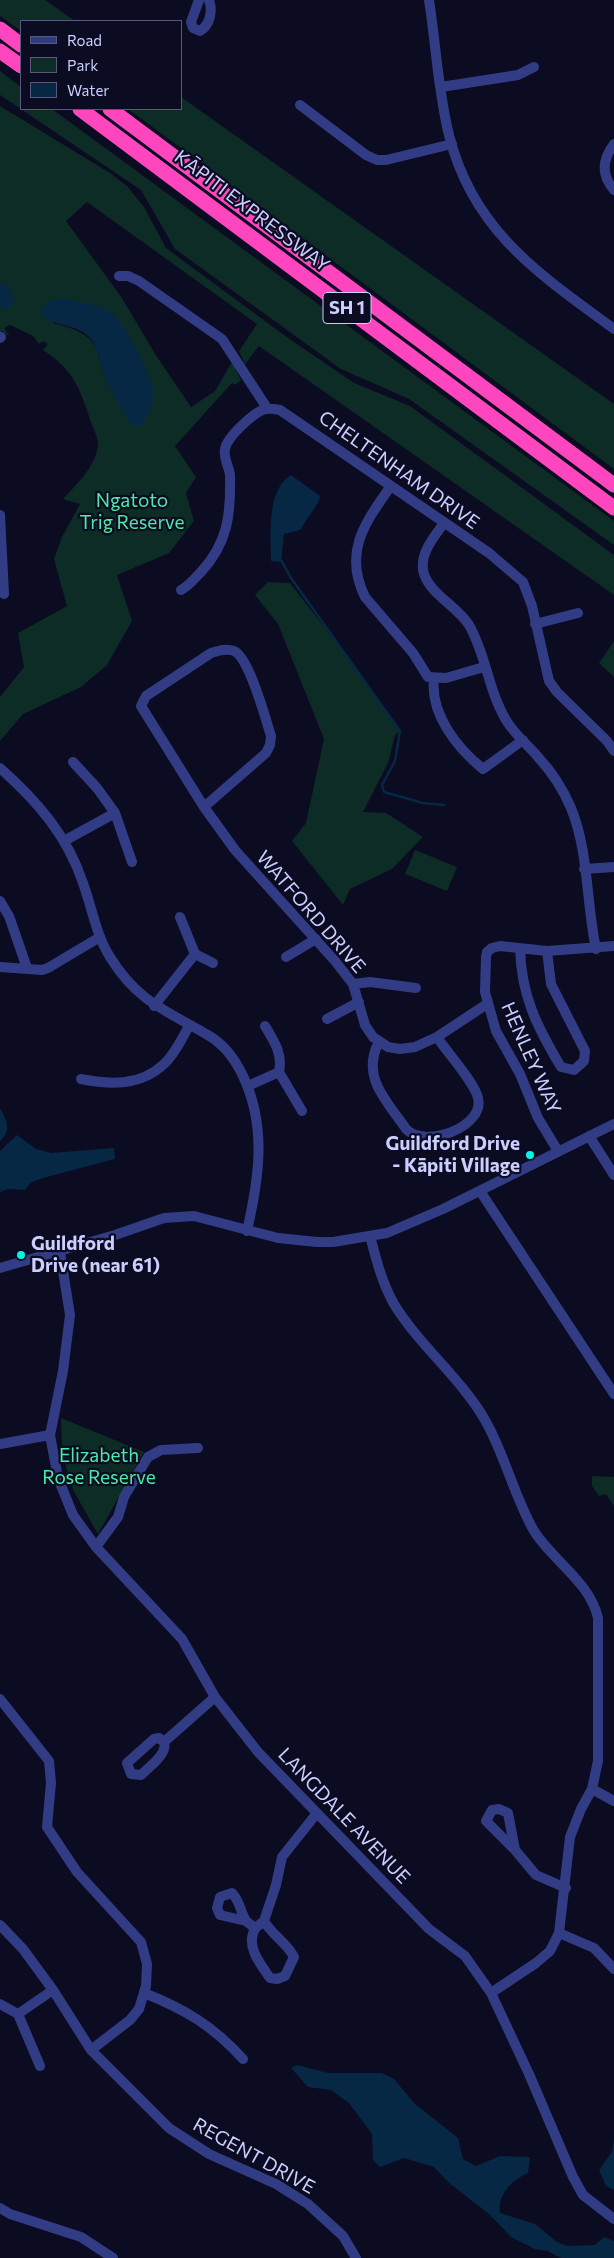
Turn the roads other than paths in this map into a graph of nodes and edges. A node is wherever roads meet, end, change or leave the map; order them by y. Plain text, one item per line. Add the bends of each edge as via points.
1 (199, 0) edge
2 (209, 0) edge
3 (429, 0) edge
4 (0, 29) edge
5 (20, 44) edge
6 (0, 51) edge
7 (20, 65) edge
8 (534, 67) dead end
9 (441, 87) junction
10 (300, 105) dead end
11 (81, 110) edge
12 (111, 110) edge
13 (452, 144) junction
14 (614, 144) edge
15 (614, 190) edge
16 (119, 276) dead end
17 (614, 329) edge
18 (267, 408) junction
19 (614, 485) edge
20 (390, 487) junction
21 (614, 508) edge
22 (0, 515) edge
23 (444, 523) junction
24 (0, 531) edge
25 (181, 590) dead end
26 (4, 594) dead end
27 (578, 613) dead end
28 (535, 624) junction
29 (484, 667) junction
30 (434, 678) junction
31 (523, 740) junction
32 (614, 751) edge
33 (73, 762) dead end
34 (0, 768) edge
35 (204, 807) junction
36 (115, 813) junction
37 (64, 841) junction
38 (132, 862) dead end
39 (614, 867) edge
40 (584, 869) junction
41 (0, 901) edge
42 (180, 917) dead end
43 (100, 937) junction
44 (316, 939) junction
45 (614, 946) edge
46 (520, 948) junction
47 (596, 949) junction
48 (547, 951) junction
49 (195, 954) junction
50 (286, 957) dead end
51 (213, 963) dead end
52 (0, 967) edge
53 (27, 968) junction
54 (353, 984) junction
55 (416, 988) dead end
56 (359, 1002) junction
57 (487, 1004) junction
58 (154, 1006) junction
59 (327, 1018) dead end
60 (189, 1026) junction
61 (265, 1026) dead end
62 (437, 1037) junction
63 (379, 1042) junction
64 (279, 1072) junction
65 (80, 1079) dead end
66 (248, 1086) junction
67 (302, 1111) dead end
68 (614, 1124) edge
69 (589, 1136) junction
70 (558, 1151) junction
71 (614, 1176) edge
72 (480, 1191) junction
73 (247, 1231) junction
74 (370, 1236) junction
75 (60, 1252) junction
76 (0, 1268) edge
77 (614, 1394) edge
78 (50, 1435) junction
79 (0, 1444) edge
80 (198, 1448) dead end
81 (96, 1547) junction
82 (215, 1697) junction
83 (0, 1699) edge
84 (164, 1742) dead end
85 (592, 1789) junction
86 (614, 1801) edge
87 (317, 1813) junction
88 (515, 1850) dead end
89 (566, 1888) junction
90 (246, 1920) dead end
91 (264, 1921) junction
92 (0, 1925) edge
93 (255, 1928) junction
94 (559, 1933) junction
95 (614, 1969) edge
96 (53, 1990) junction
97 (144, 1992) junction
98 (491, 1993) junction
99 (0, 2004) edge
100 (18, 2014) junction
101 (91, 2050) junction
102 (243, 2059) dead end
103 (40, 2066) dead end
104 (0, 2208) edge
105 (614, 2219) edge
106 (113, 2258) edge
107 (356, 2258) edge

1 - 2 street via 190,22 200,31 210,18
3 - 9 street
4 - 5 highway
6 - 7 highway
8 - 9 street via 518,75
9 - 13 street
10 - 13 street via 377,160
11 - 21 highway, KĀPITI EXPRESSWAY / SH 1
12 - 19 highway, KĀPITI EXPRESSWAY / SH 1
13 - 17 street via 468,189 499,233 544,277
14 - 15 street via 604,162 607,180
16 - 18 street via 134,278 222,339
18 - 20 street, CHELTENHAM DRIVE via 288,415
18 - 25 street via 253,415 227,442 224,452 230,473 223,541 210,562
20 - 23 street, CHELTENHAM DRIVE
20 - 30 street via 358,540 356,567 361,589 428,676
22 - 24 street
23 - 28 street, CHELTENHAM DRIVE via 523,582
23 - 29 street via 426,550 424,574 431,586 468,623
24 - 26 street
27 - 28 street
28 - 32 street, CHELTENHAM DRIVE via 549,681
29 - 30 street via 446,678
29 - 31 street via 506,721
30 - 31 street via 433,694 454,741 483,769
31 - 40 street via 552,773 570,805 578,827
33 - 36 street
34 - 37 street via 40,806
35 - 35 street, WATFORD DRIVE via 141,706 146,696 211,654 220,650 234,651 248,670 271,736 270,745 266,753
35 - 44 street, WATFORD DRIVE via 234,850
36 - 37 street
36 - 38 street
37 - 43 street via 83,882
39 - 40 street
40 - 47 street
41 - 53 street via 9,916
42 - 49 street
43 - 53 street via 48,968
43 - 58 street via 134,989
44 - 50 street
44 - 54 street, WATFORD DRIVE
45 - 47 street
46 - 48 street
46 - 48 street via 525,991 535,1022 561,1067 574,1070 584,1061 586,1051 551,984
46 - 57 street, HENLEY WAY via 500,946 487,952
47 - 48 street
49 - 51 street
49 - 58 street
52 - 53 street
54 - 55 street via 370,982
54 - 56 street, WATFORD DRIVE
56 - 59 street
56 - 63 street, WATFORD DRIVE via 368,1032
57 - 62 street
57 - 70 street, HENLEY WAY via 502,1045
58 - 60 street
60 - 65 street via 174,1053 151,1074 119,1084
60 - 66 street via 222,1045
61 - 64 street via 280,1056
62 - 63 street via 400,1050
62 - 63 street via 473,1088 479,1106 472,1120 450,1132 427,1138 412,1135 406,1129 376,1084 372,1068
64 - 66 street
64 - 67 street
66 - 73 street via 256,1114 260,1158
68 - 69 street
69 - 70 street
69 - 71 street
70 - 72 street
72 - 74 street via 404,1228
72 - 77 street
73 - 74 street via 317,1242
73 - 75 street via 194,1216 164,1218
74 - 85 street via 383,1282 394,1304 485,1420 534,1530 595,1606 599,1631 598,1761
75 - 76 street
75 - 78 street, LANGDALE AVENUE via 70,1315
78 - 79 street
78 - 81 street, LANGDALE AVENUE via 58,1478 73,1515
80 - 81 street via 161,1450 148,1457 124,1497 118,1517
81 - 82 street, LANGDALE AVENUE via 182,1639
82 - 84 street
82 - 87 street, LANGDALE AVENUE via 247,1739
83 - 97 street via 49,1761 51,1783 46,1827 77,1872 141,1942 148,1975
85 - 86 street
85 - 89 street via 570,1837
87 - 91 street via 282,1857
87 - 98 street, LANGDALE AVENUE via 429,1929 465,1956
88 - 89 street via 536,1875
89 - 94 street
90 - 93 street
91 - 93 street
91 - 93 street via 294,1957 285,1976 270,1978 256,1958 252,1943
92 - 96 street, REGENT DRIVE via 23,1949
94 - 95 street via 594,1948
94 - 98 street via 550,1951
96 - 100 street
96 - 101 street, REGENT DRIVE
97 - 101 street via 139,2009 130,2020
97 - 102 street via 188,2012 226,2039
98 - 105 street, LANGDALE AVENUE via 573,2177 583,2195
99 - 100 street
100 - 103 street
101 - 107 street, REGENT DRIVE via 169,2128 209,2154 276,2184 308,2204 343,2236
104 - 106 street via 81,2237

